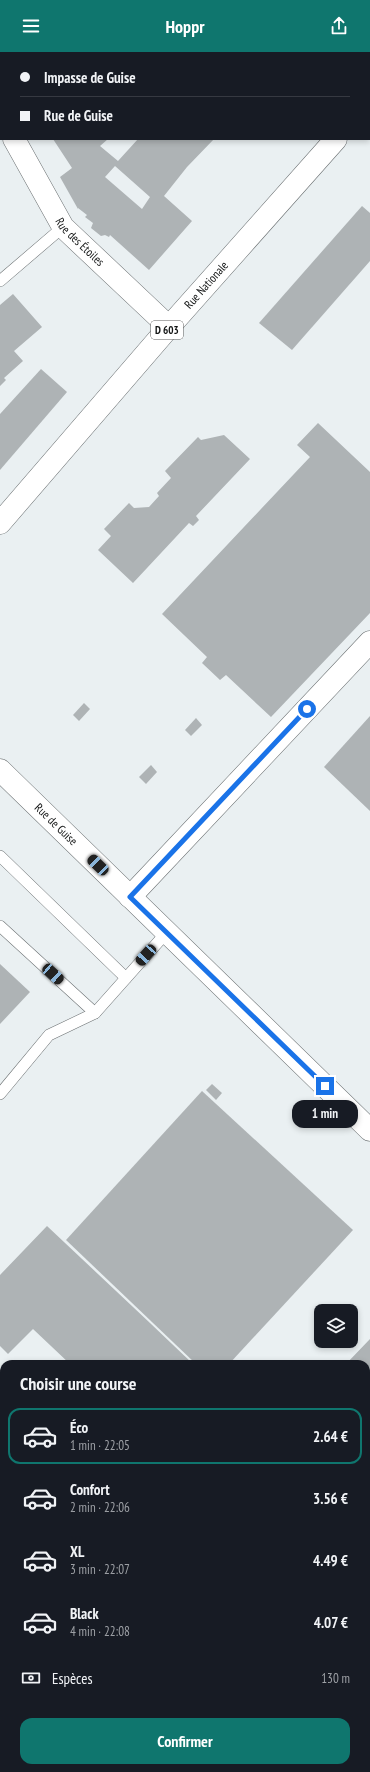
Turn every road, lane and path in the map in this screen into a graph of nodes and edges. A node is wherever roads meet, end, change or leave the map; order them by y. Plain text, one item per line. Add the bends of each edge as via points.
1 (15, 140) edge
2 (335, 140) edge
3 (63, 227) junction
4 (0, 281) edge
5 (169, 327) junction
6 (0, 524) edge
7 (370, 642) edge
8 (0, 770) edge
9 (0, 856) edge
10 (130, 897) junction
11 (0, 926) edge
12 (167, 932) junction
13 (126, 978) junction
14 (95, 1013) junction
15 (0, 1094) edge
16 (370, 1130) edge

1 - 3 street, Rue des Étoiles
2 - 5 street, Rue Nationale / D 603
3 - 4 lane
3 - 5 street, Rue des Étoiles
5 - 6 street, Rue Nationale / D 603
7 - 10 street
8 - 10 street, Rue de Guise
9 - 13 lane
10 - 12 street, Rue de Guise
11 - 14 lane
12 - 13 lane
12 - 16 street, Rue de Guise
13 - 14 lane
14 - 15 lane via 49,1034

